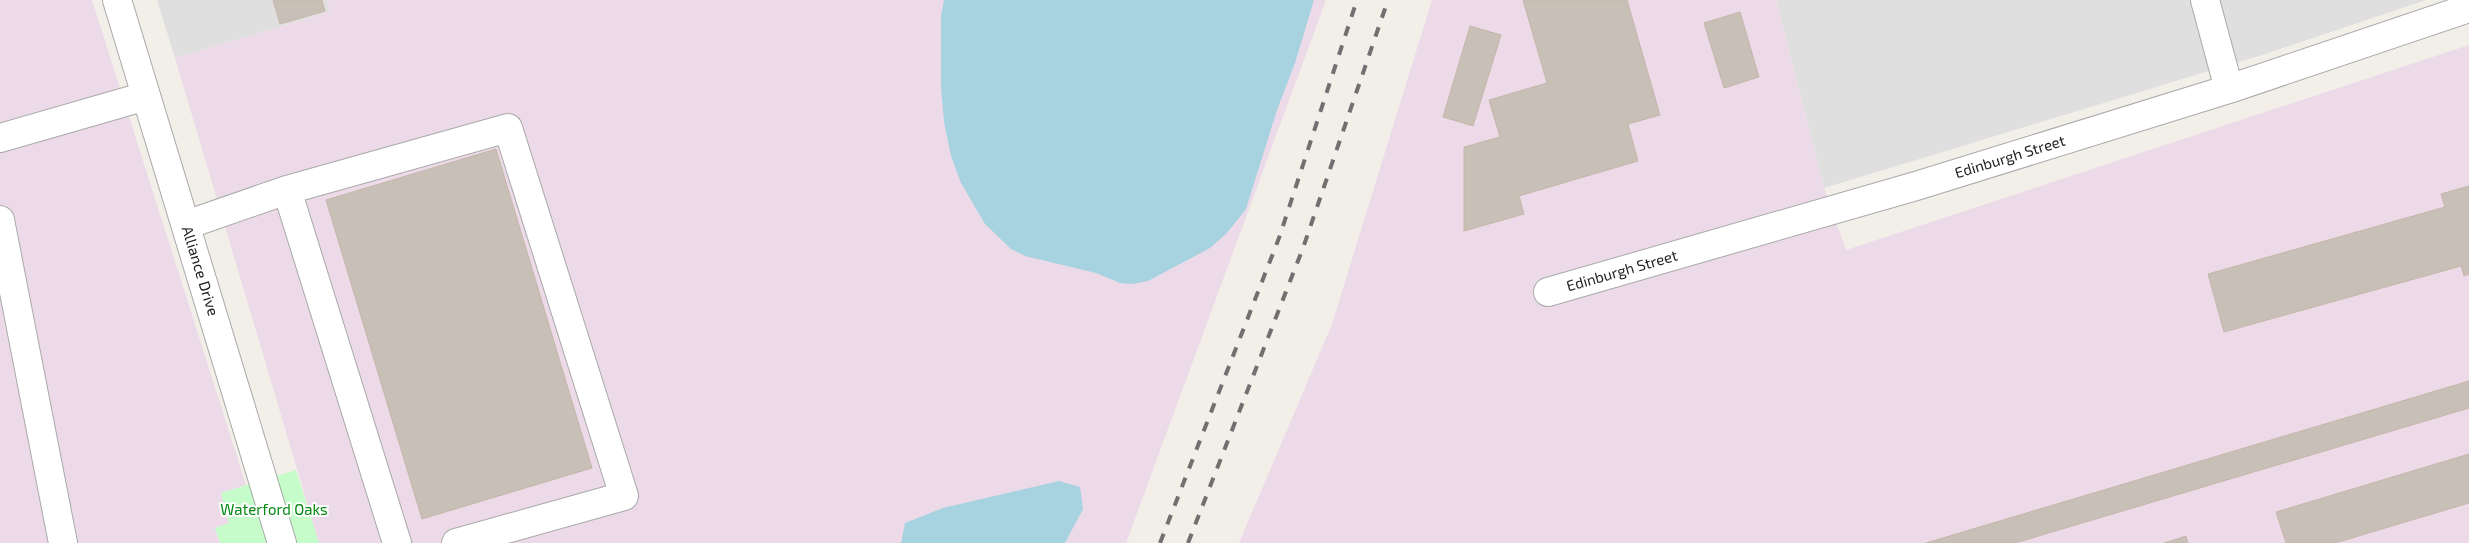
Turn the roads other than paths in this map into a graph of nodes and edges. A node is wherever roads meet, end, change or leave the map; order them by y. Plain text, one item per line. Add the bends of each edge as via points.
1 (117, 0) edge
2 (2206, 0) edge
3 (2469, 8) edge
4 (2229, 89) junction
5 (146, 96) junction
6 (0, 138) edge
7 (287, 190) junction
8 (0, 220) edge
9 (186, 225) junction
10 (1548, 292) dead end
11 (63, 543) edge
12 (282, 543) edge
13 (397, 543) edge
14 (456, 543) edge

1 - 5 street, Alliance Drive
2 - 4 street
3 - 4 street, Edinburgh Street
4 - 10 street, Edinburgh Street via 1916,186
5 - 6 street
5 - 9 street, Alliance Drive
7 - 9 street
7 - 13 street
7 - 14 street via 508,128 624,496
8 - 11 street
9 - 12 street, Alliance Drive

